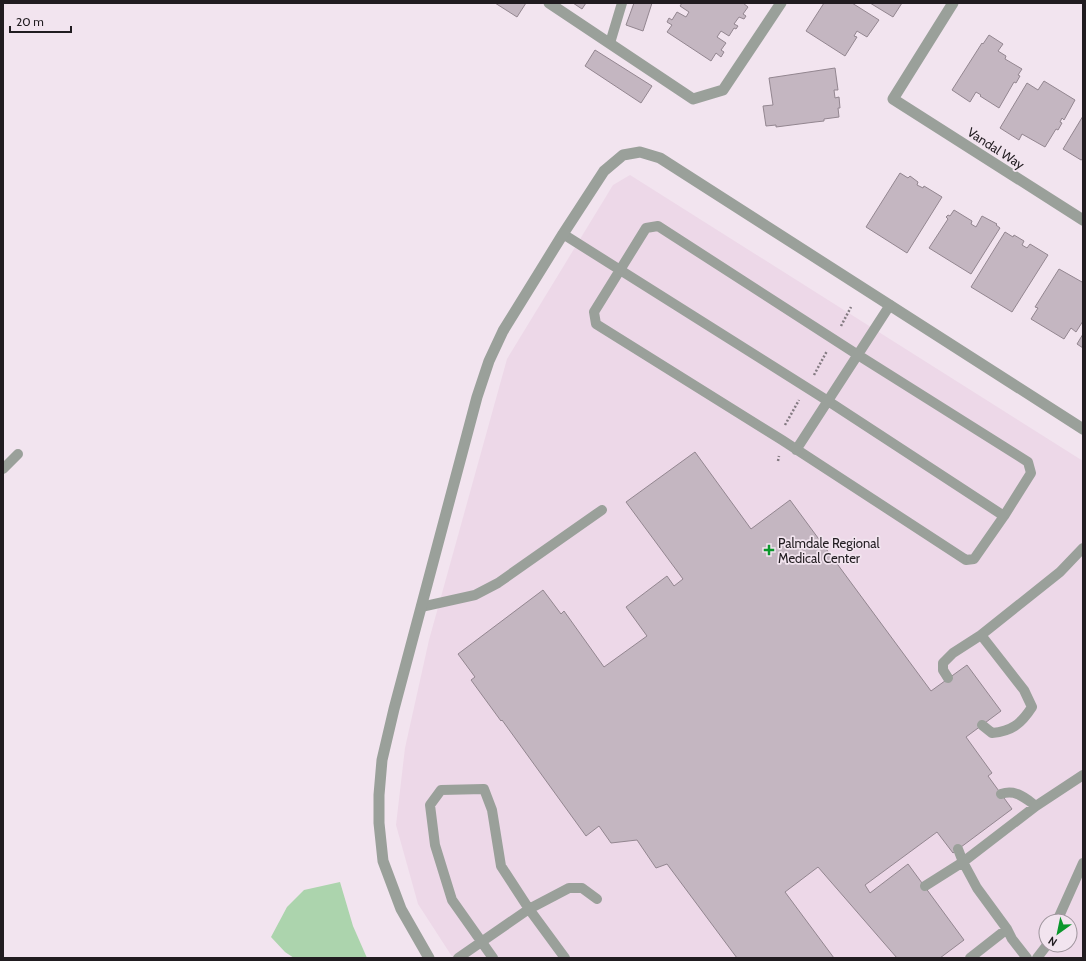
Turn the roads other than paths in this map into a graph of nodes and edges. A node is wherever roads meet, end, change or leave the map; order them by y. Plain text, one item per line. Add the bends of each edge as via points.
1 (549, 3) edge
2 (622, 3) edge
3 (781, 3) edge
4 (953, 3) edge
5 (610, 43) junction
6 (1083, 220) edge
7 (563, 234) junction
8 (619, 270) junction
9 (890, 305) junction
10 (858, 355) junction
11 (828, 401) junction
12 (1083, 429) edge
13 (796, 450) junction
14 (18, 454) dead end
15 (3, 469) edge
16 (602, 510) dead end
17 (1004, 516) junction
18 (1083, 548) edge
19 (421, 608) junction
20 (981, 635) junction
21 (948, 678) dead end
22 (982, 725) dead end
23 (1083, 775) edge
24 (1001, 794) dead end
25 (1036, 806) junction
26 (958, 849) dead end
27 (963, 862) junction
28 (1083, 863) edge
29 (925, 886) dead end
30 (597, 900) dead end
31 (529, 909) junction
32 (1061, 913) edge
33 (1007, 929) junction
34 (481, 942) junction
35 (429, 958) edge
36 (458, 958) edge
37 (493, 958) edge
38 (565, 958) edge
39 (970, 958) edge
40 (1027, 958) edge

1 - 5 street
2 - 5 lane
3 - 5 street via 723,90 693,99
4 - 6 street, Vandal Way via 893,99
7 - 8 lane
7 - 9 street via 604,170 623,155 640,152 660,158
7 - 19 street via 503,331 488,361 476,397
8 - 10 lane via 646,228 658,226
8 - 11 lane
8 - 13 lane via 594,312 596,324
9 - 10 lane
9 - 12 street
10 - 11 lane
10 - 17 lane via 1028,462 1031,473
11 - 13 lane
11 - 17 lane
13 - 17 lane via 966,560 974,559
14 - 15 lane
16 - 19 lane via 498,583 475,594
18 - 20 lane via 1060,572
19 - 35 street via 382,760 379,824 383,861 400,909
20 - 21 lane via 953,653 943,663 943,670
20 - 22 lane via 1024,690 1032,707 1024,720 1005,732 992,733
23 - 25 lane
24 - 25 lane via 1019,794
25 - 27 lane
26 - 27 lane
27 - 29 lane
27 - 33 lane via 977,888
28 - 32 lane
30 - 31 lane via 582,888 569,888
31 - 34 lane
31 - 34 lane via 501,866 492,810 484,789 441,790 430,806 435,845 452,900
31 - 38 lane
33 - 39 lane
33 - 40 lane
34 - 36 lane
34 - 37 lane

